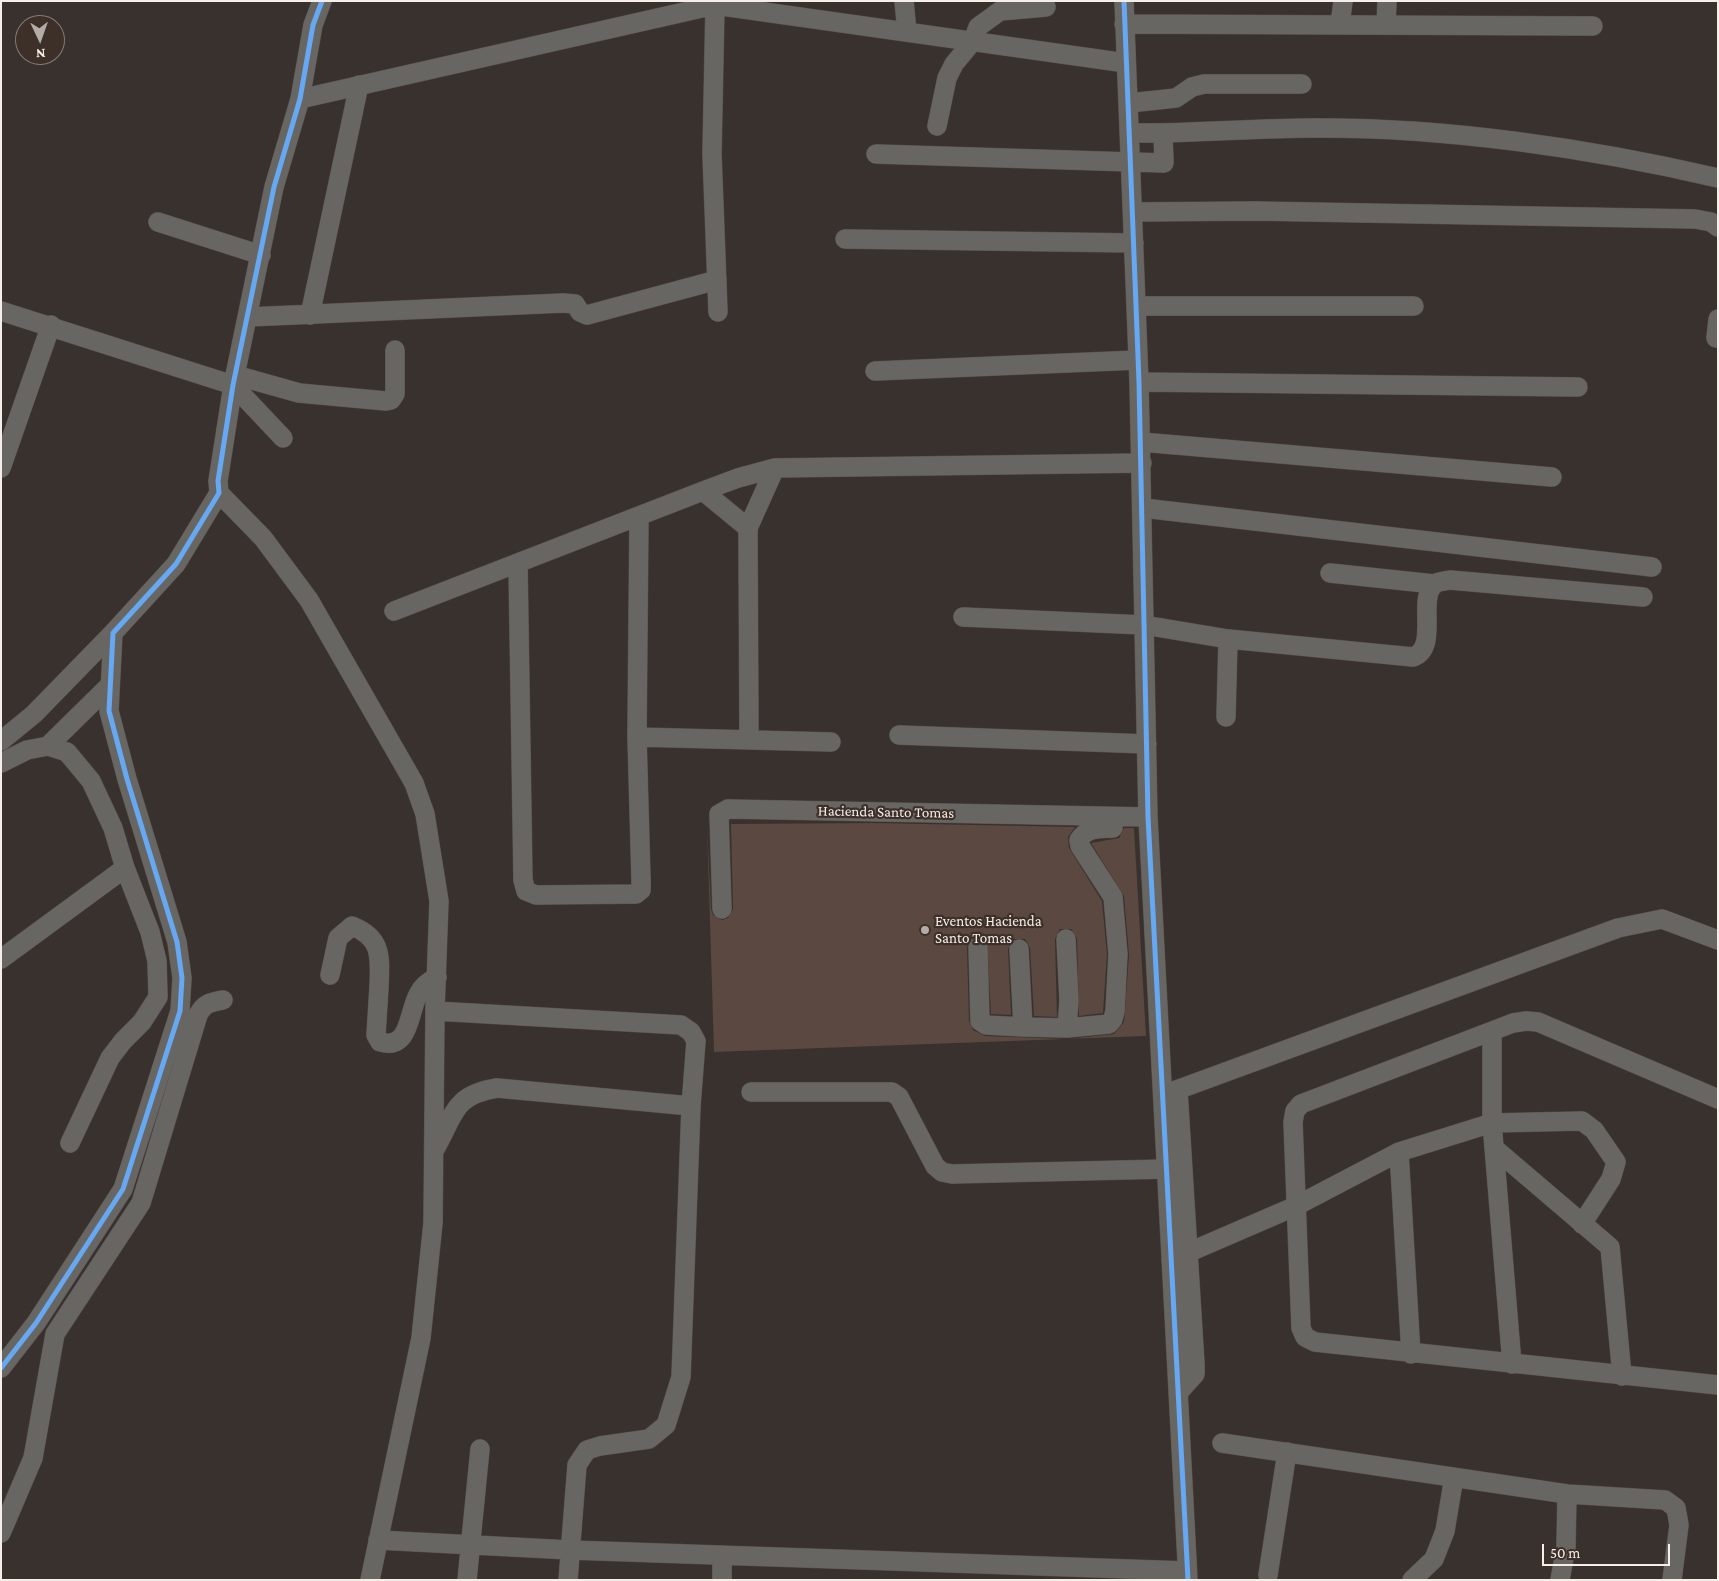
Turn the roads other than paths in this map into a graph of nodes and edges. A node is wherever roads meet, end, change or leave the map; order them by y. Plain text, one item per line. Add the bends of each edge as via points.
1 (322, 1) edge
2 (904, 1) edge
3 (1124, 1) edge
4 (1343, 1) edge
5 (1386, 1) edge
6 (715, 5) junction
7 (1046, 6) dead end
8 (801, 9) edge
9 (1124, 24) junction
10 (1340, 25) junction
11 (1386, 25) junction
12 (1593, 26) dead end
13 (907, 32) junction
14 (973, 41) junction
15 (1126, 63) junction
16 (1302, 84) dead end
17 (359, 85) junction
18 (300, 99) junction
19 (1128, 103) junction
20 (937, 126) dead end
21 (1130, 133) junction
22 (1163, 133) junction
23 (876, 154) dead end
24 (1131, 163) junction
25 (1718, 178) edge
26 (1134, 212) junction
27 (158, 222) dead end
28 (1718, 226) edge
29 (845, 239) dead end
30 (1134, 243) junction
31 (260, 255) junction
32 (717, 280) junction
33 (1136, 306) junction
34 (1414, 306) dead end
35 (1, 311) edge
36 (718, 312) dead end
37 (310, 315) junction
38 (248, 317) junction
39 (1718, 318) edge
40 (51, 325) junction
41 (1716, 338) dead end
42 (395, 350) dead end
43 (1138, 360) junction
44 (874, 371) dead end
45 (234, 380) junction
46 (1139, 382) junction
47 (1578, 387) dead end
48 (283, 438) dead end
49 (1141, 442) junction
50 (1142, 462) junction
51 (1, 468) edge
52 (776, 468) junction
53 (1552, 477) dead end
54 (703, 491) junction
55 (219, 493) junction
56 (1143, 508) junction
57 (639, 516) junction
58 (748, 528) junction
59 (518, 563) junction
60 (1652, 567) dead end
61 (1330, 573) dead end
62 (1434, 584) junction
63 (1643, 597) dead end
64 (394, 611) dead end
65 (963, 617) dead end
66 (1144, 625) junction
67 (113, 633) junction
68 (1228, 639) junction
69 (110, 685) junction
70 (1226, 717) dead end
71 (899, 735) dead end
72 (637, 737) junction
73 (1, 740) edge
74 (749, 740) junction
75 (831, 742) dead end
76 (1147, 744) junction
77 (48, 746) junction
78 (1, 763) edge
79 (1148, 821) junction
80 (125, 868) junction
81 (722, 909) dead end
82 (1066, 939) dead end
83 (1718, 940) edge
84 (978, 947) dead end
85 (1019, 949) dead end
86 (1, 959) edge
87 (330, 975) dead end
88 (436, 977) junction
89 (223, 1000) dead end
90 (435, 1011) junction
91 (1023, 1027) junction
92 (1067, 1028) junction
93 (1492, 1031) junction
94 (751, 1092) dead end
95 (1171, 1092) junction
96 (1718, 1099) edge
97 (691, 1106) junction
98 (1492, 1123) junction
99 (70, 1143) dead end
100 (1494, 1148) junction
101 (434, 1150) junction
102 (1399, 1152) junction
103 (1166, 1168) junction
104 (1296, 1206) junction
105 (1582, 1224) junction
106 (1179, 1257) junction
107 (36, 1323) junction
108 (55, 1334) junction
109 (1411, 1354) junction
110 (1512, 1364) junction
111 (1, 1368) edge
112 (1622, 1376) junction
113 (1718, 1385) edge
114 (1222, 1443) dead end
115 (480, 1449) dead end
116 (1286, 1452) junction
117 (1454, 1477) junction
118 (1567, 1494) junction
119 (1, 1533) edge
120 (378, 1540) junction
121 (472, 1545) junction
122 (570, 1550) junction
123 (722, 1555) junction
124 (1187, 1575) edge
125 (1268, 1575) dead end
126 (370, 1580) edge
127 (467, 1580) edge
128 (568, 1580) edge
129 (722, 1580) edge
130 (1412, 1580) edge
131 (1560, 1580) edge
132 (1672, 1580) edge

1 - 18 street via 313,25
2 - 13 street
3 - 9 street
4 - 10 street
5 - 11 street
6 - 8 street
6 - 17 street
6 - 32 street via 712,154
7 - 14 street via 1000,11 978,27
8 - 13 street
9 - 10 street
9 - 15 street
10 - 11 street
11 - 12 street
13 - 14 street
14 - 15 street
14 - 20 street via 947,78
15 - 19 street
16 - 19 street via 1204,84 1192,87 1176,98
17 - 18 street
17 - 37 street
18 - 31 street via 274,187
19 - 21 street
21 - 22 street
21 - 24 street
22 - 24 street via 1164,164
22 - 25 street via 1313,128 1470,135 1661,165
23 - 24 street
24 - 26 street
26 - 28 street via 1266,211 1695,219
26 - 30 street
27 - 31 street
29 - 30 street
30 - 33 street
31 - 38 street
32 - 36 street
32 - 37 street via 587,315 574,304 563,303
33 - 34 street
33 - 43 street
35 - 40 street
37 - 38 street
38 - 45 street
39 - 41 street
40 - 45 street
40 - 51 street
42 - 45 street via 395,394 386,401 299,393
43 - 44 street
43 - 46 street
45 - 48 street
45 - 55 street via 218,481
46 - 47 street
46 - 49 street
49 - 50 street
49 - 53 street
50 - 52 street
50 - 56 street
52 - 54 street
52 - 58 street
54 - 57 street
54 - 58 street
55 - 67 street via 176,564
55 - 88 street via 263,538 309,600 414,783 425,814 439,901
56 - 60 street
56 - 66 street
57 - 59 street
57 - 72 street
58 - 74 street
59 - 64 street
59 - 72 street via 523,880 526,891 536,895 636,894 641,890
61 - 62 street
62 - 63 street via 1450,580
62 - 68 street via 1429,594 1425,643 1422,652 1413,656
65 - 66 street
66 - 68 street
66 - 76 street
67 - 69 street
67 - 73 street via 34,714
68 - 70 street
69 - 77 street
69 - 107 street via 109,711 177,942 182,978 180,1011 123,1189
71 - 76 street
72 - 74 street
74 - 75 street
76 - 79 street
77 - 78 street via 27,750
77 - 80 street via 68,752 91,781 113,828
79 - 81 street, Hacienda Santo Tomas via 728,809 719,814
79 - 92 street via 1090,830 1079,840 1113,897 1118,954 1115,1011 1109,1024
79 - 95 street
80 - 86 street
80 - 99 street via 150,932 157,961 158,997 142,1022 110,1058
82 - 92 street
83 - 95 street via 1669,920 1646,921 1618,928
84 - 91 street via 980,1021 986,1025
85 - 91 street
87 - 88 street via 338,938 352,926 365,931 373,940 380,959 376,1035 380,1042 388,1044 401,1039 407,1030 417,995
88 - 90 street
89 - 108 street via 202,1006 198,1015 141,1203
90 - 97 street via 681,1025 691,1032 696,1041
90 - 101 street
91 - 92 street
93 - 96 street via 1519,1022 1538,1022
93 - 98 street
93 - 104 street via 1301,1104 1295,1111 1293,1122
94 - 103 street via 892,1092 899,1097 935,1166 952,1174
95 - 103 street
95 - 106 street
97 - 101 street via 497,1088 478,1091 466,1097 456,1109
97 - 122 street via 681,1378 666,1425 650,1439 587,1450 577,1465
98 - 100 street
98 - 102 street
98 - 105 street via 1582,1121 1594,1130 1616,1162 1611,1179
100 - 105 street
100 - 110 street
101 - 120 street via 433,1222 421,1338
102 - 104 street
102 - 109 street
103 - 106 street
104 - 106 street
104 - 109 street via 1301,1328 1305,1337 1315,1342
105 - 112 street via 1610,1247
106 - 124 street via 1178,1393
107 - 108 street
107 - 111 street
108 - 119 street via 34,1458
109 - 110 street
110 - 112 street
112 - 113 street
114 - 116 street
115 - 121 street
116 - 117 street
116 - 125 street
117 - 118 street
117 - 130 street via 1442,1540 1434,1559
118 - 131 street via 1566,1547
118 - 132 street via 1665,1500 1676,1508 1679,1525
120 - 121 street
120 - 126 street
121 - 122 street
121 - 127 street
122 - 123 street
122 - 128 street
123 - 124 street
123 - 129 street

